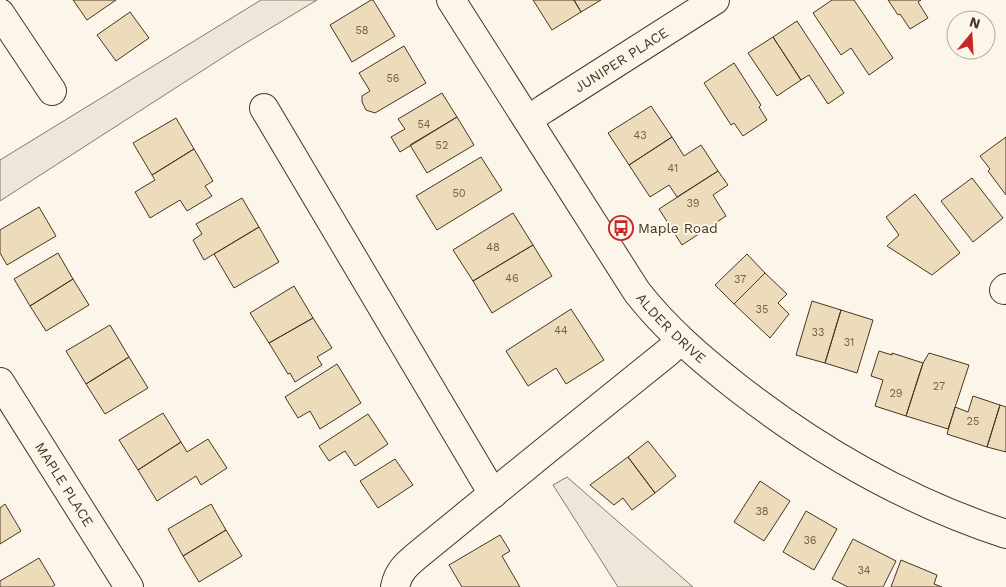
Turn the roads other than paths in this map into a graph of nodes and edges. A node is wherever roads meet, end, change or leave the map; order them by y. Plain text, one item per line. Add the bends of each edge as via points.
1 (452, 0) edge
2 (715, 0) edge
3 (0, 13) edge
4 (52, 91) dead end
5 (264, 108) dead end
6 (528, 120) junction
7 (680, 340) junction
8 (0, 382) edge
9 (493, 494) junction
10 (1006, 534) edge
11 (129, 587) edge
12 (395, 587) edge

1 - 6 street, ALDER DRIVE
2 - 6 street, JUNIPER PLACE
3 - 4 street
5 - 9 street
6 - 7 street, ALDER DRIVE via 637,292
7 - 9 street
7 - 10 street, ALDER DRIVE via 770,413 838,458 931,505
8 - 11 street, MAPLE PLACE
9 - 12 street via 406,565 397,576

